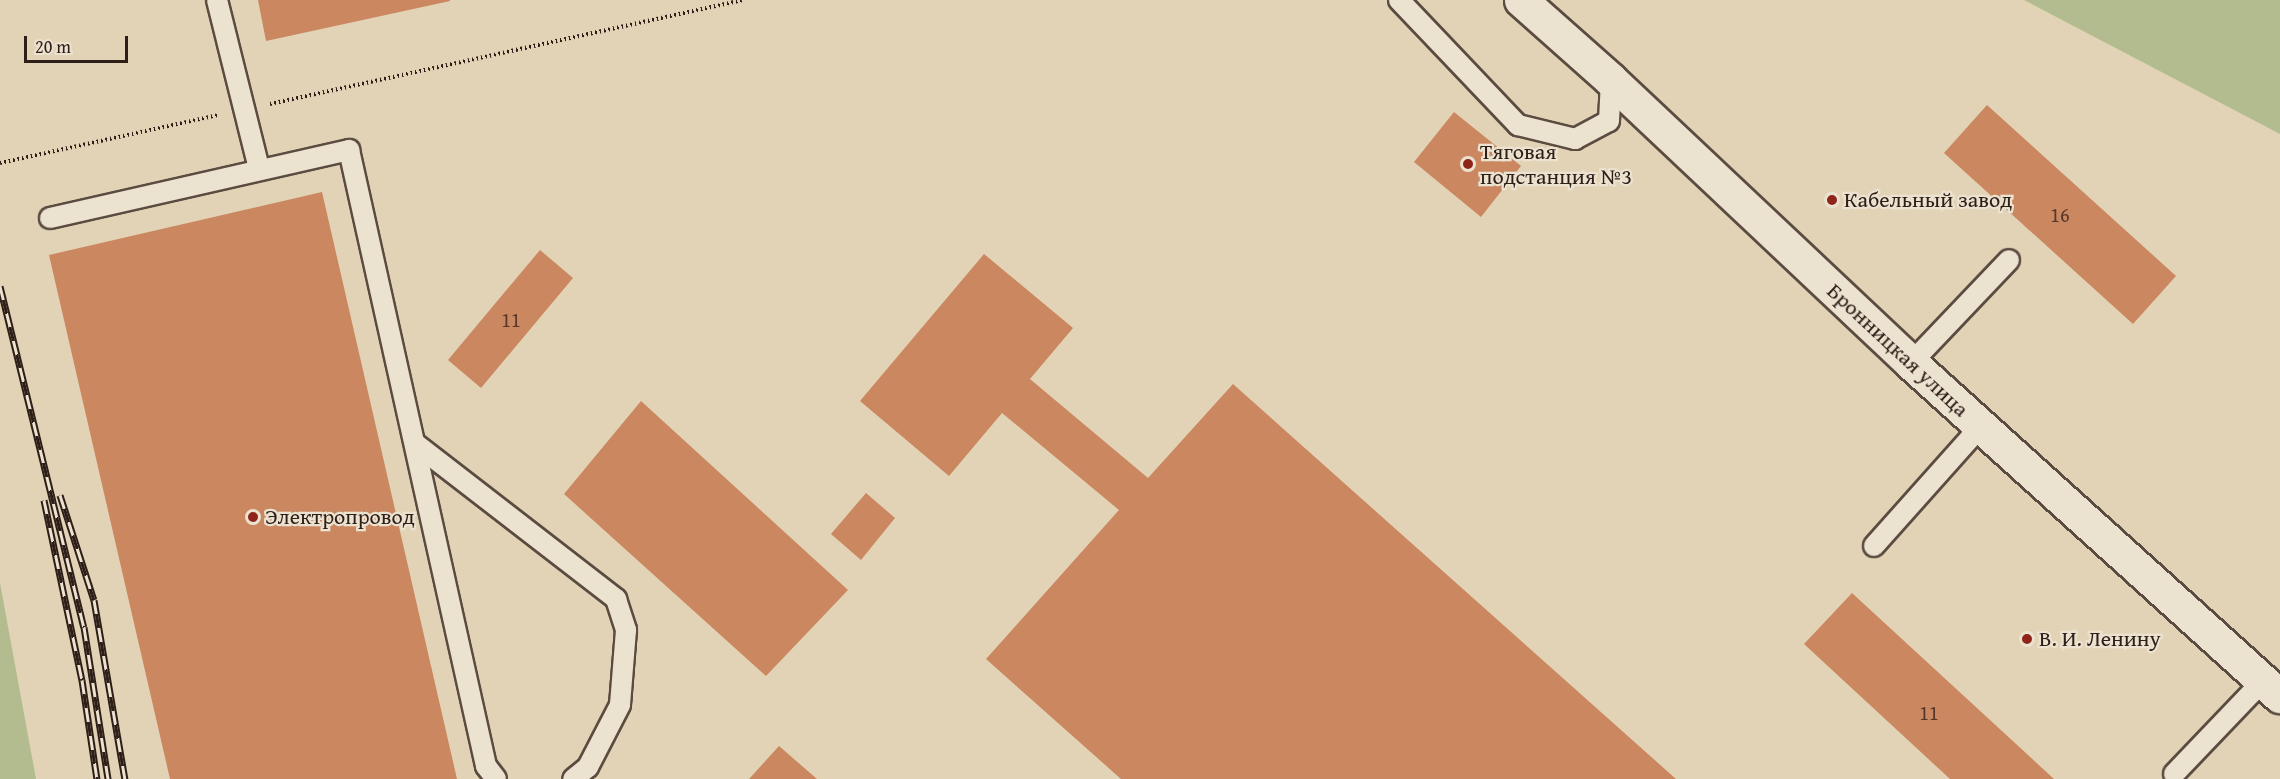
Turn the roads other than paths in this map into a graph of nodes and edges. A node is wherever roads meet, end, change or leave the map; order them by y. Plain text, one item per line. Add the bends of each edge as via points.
1 (217, 0) edge
2 (1399, 0) edge
3 (1521, 0) edge
4 (1611, 80) junction
5 (259, 169) junction
6 (50, 218) dead end
7 (2009, 260) dead end
8 (1911, 363) junction
9 (1981, 426) junction
10 (417, 446) junction
11 (1874, 546) dead end
12 (2272, 688) edge
13 (2174, 774) dead end
14 (496, 779) edge
15 (573, 779) edge

1 - 5 lane
2 - 4 lane via 1518,125 1575,139 1609,121
3 - 4 street, Бронницкая улица
4 - 8 street, Бронницкая улица
5 - 6 lane
5 - 10 lane via 349,150
7 - 8 lane
8 - 9 street, Бронницкая улица
9 - 11 lane
9 - 12 street, Бронницкая улица
10 - 14 lane via 486,766
10 - 15 lane via 616,599 626,630 620,705 588,767
12 - 13 lane

